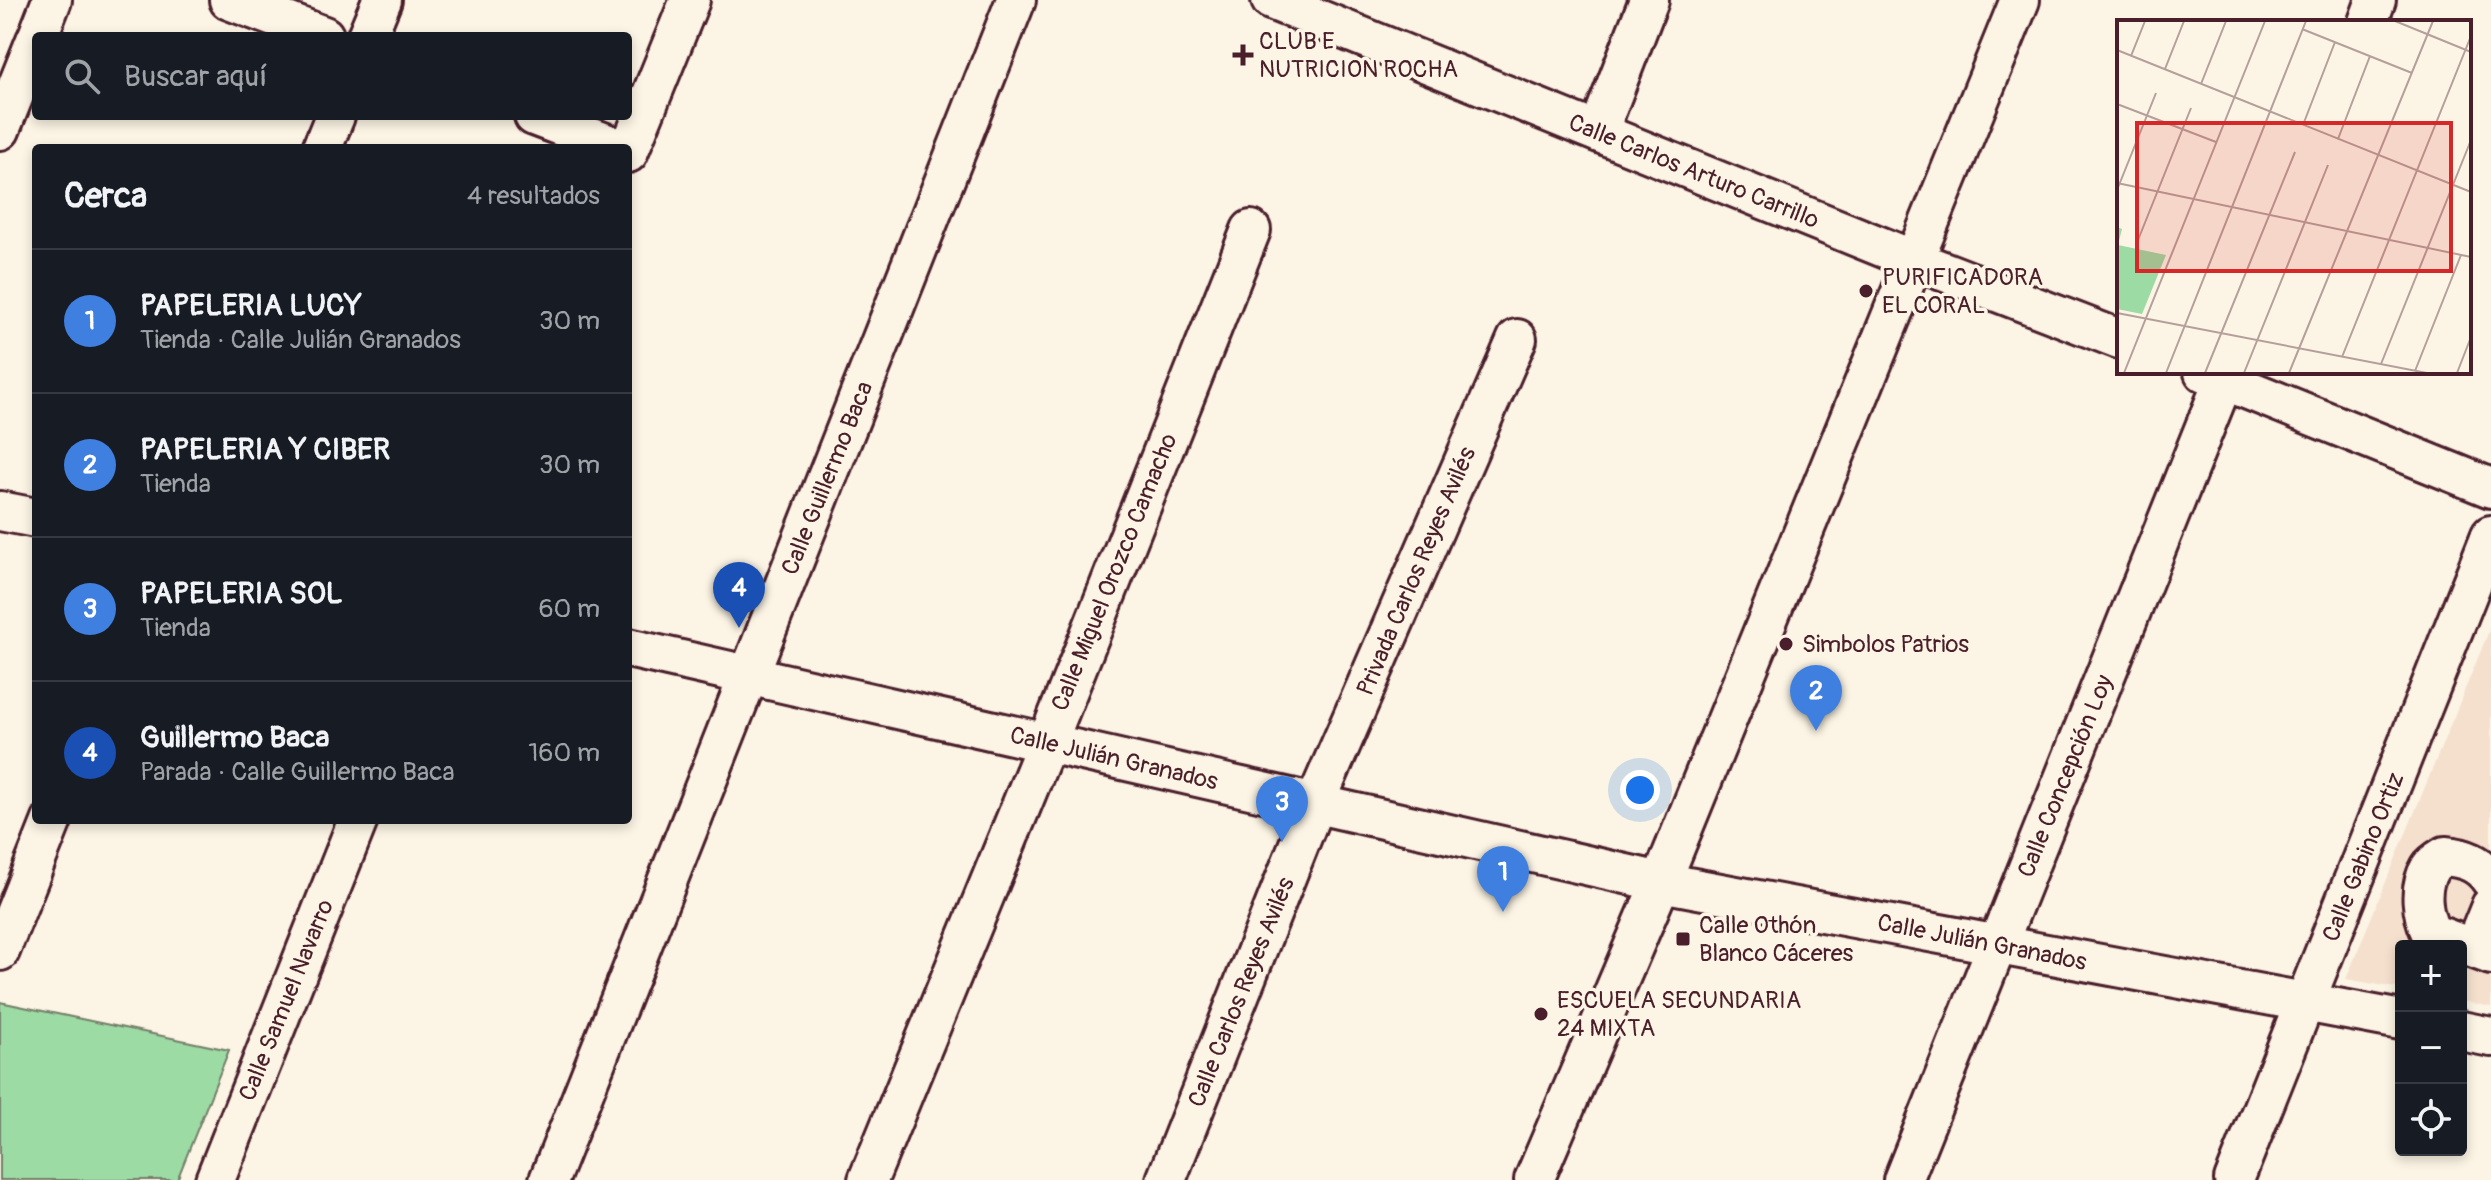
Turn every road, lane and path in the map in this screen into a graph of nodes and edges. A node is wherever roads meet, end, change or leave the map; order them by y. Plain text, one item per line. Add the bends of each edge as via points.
1 (52, 0) edge
2 (229, 0) edge
3 (382, 0) edge
4 (690, 0) edge
5 (1016, 0) edge
6 (1271, 0) edge
7 (1649, 0) edge
8 (2020, 0) edge
9 (2376, 0) edge
10 (1317, 9) edge
11 (2369, 20) edge
12 (39, 32) edge
13 (313, 32) edge
14 (369, 32) edge
15 (32, 50) edge
16 (333, 120) edge
17 (545, 120) edge
18 (0, 130) edge
19 (1598, 132) junction
20 (324, 144) edge
21 (608, 144) edge
22 (631, 144) edge
23 (1251, 230) dead end
24 (1914, 260) junction
25 (2117, 338) edge
26 (1517, 339) dead end
27 (2218, 375) edge
28 (2491, 488) edge
29 (0, 511) edge
30 (32, 517) edge
31 (2491, 535) edge
32 (632, 649) edge
33 (749, 675) junction
34 (1047, 743) junction
35 (1315, 804) junction
36 (50, 824) edge
37 (356, 824) edge
38 (2491, 880) edge
39 (1661, 882) junction
40 (2491, 906) edge
41 (1997, 945) junction
42 (0, 951) edge
43 (2482, 952) edge
44 (2305, 1003) junction
45 (2395, 1019) edge
46 (2467, 1032) edge
47 (2491, 1037) edge
48 (215, 1180) edge
49 (549, 1180) edge
50 (868, 1180) edge
51 (1166, 1180) edge
52 (1534, 1180) edge
53 (1903, 1180) edge
54 (2234, 1180) edge

1 - 12 street
2 - 13 street
3 - 14 street
4 - 22 street
5 - 33 street, Calle Guillermo Baca
6 - 10 street, Calle Carlos Arturo Carrillo
7 - 19 street
8 - 24 street
9 - 11 street
10 - 19 street, Calle Carlos Arturo Carrillo
15 - 18 street
16 - 20 street
17 - 21 street
19 - 24 street, Calle Carlos Arturo Carrillo
23 - 34 street, Calle Miguel Orozco Camacho
24 - 25 street, Calle Carlos Arturo Carrillo
24 - 39 street
26 - 35 street, Privada Carlos Reyes Avilés
27 - 28 street
27 - 41 street, Calle Concepción Loy
29 - 30 street
31 - 44 street, Calle Gabino Ortiz
32 - 33 street, Calle Julián Granados
33 - 34 street, Calle Julián Granados
33 - 49 street, Calle Guillermo Baca
34 - 35 street, Calle Julián Granados
34 - 50 street, Calle Miguel Orozco Camacho
35 - 39 street, Calle Julián Granados
35 - 51 street, Calle Carlos Reyes Avilés
36 - 42 street
37 - 48 street, Calle Samuel Navarro
38 - 43 street via 2476,864 2445,856 2430,866 2423,889 2423,916 2431,933
39 - 41 street, Calle Julián Granados
39 - 52 street
40 - 43 street
41 - 44 street, Calle Julián Granados
41 - 53 street, Calle Concepción Loy
44 - 45 street, Calle Julián Granados
44 - 54 street, Calle Gabino Ortiz
46 - 47 street

